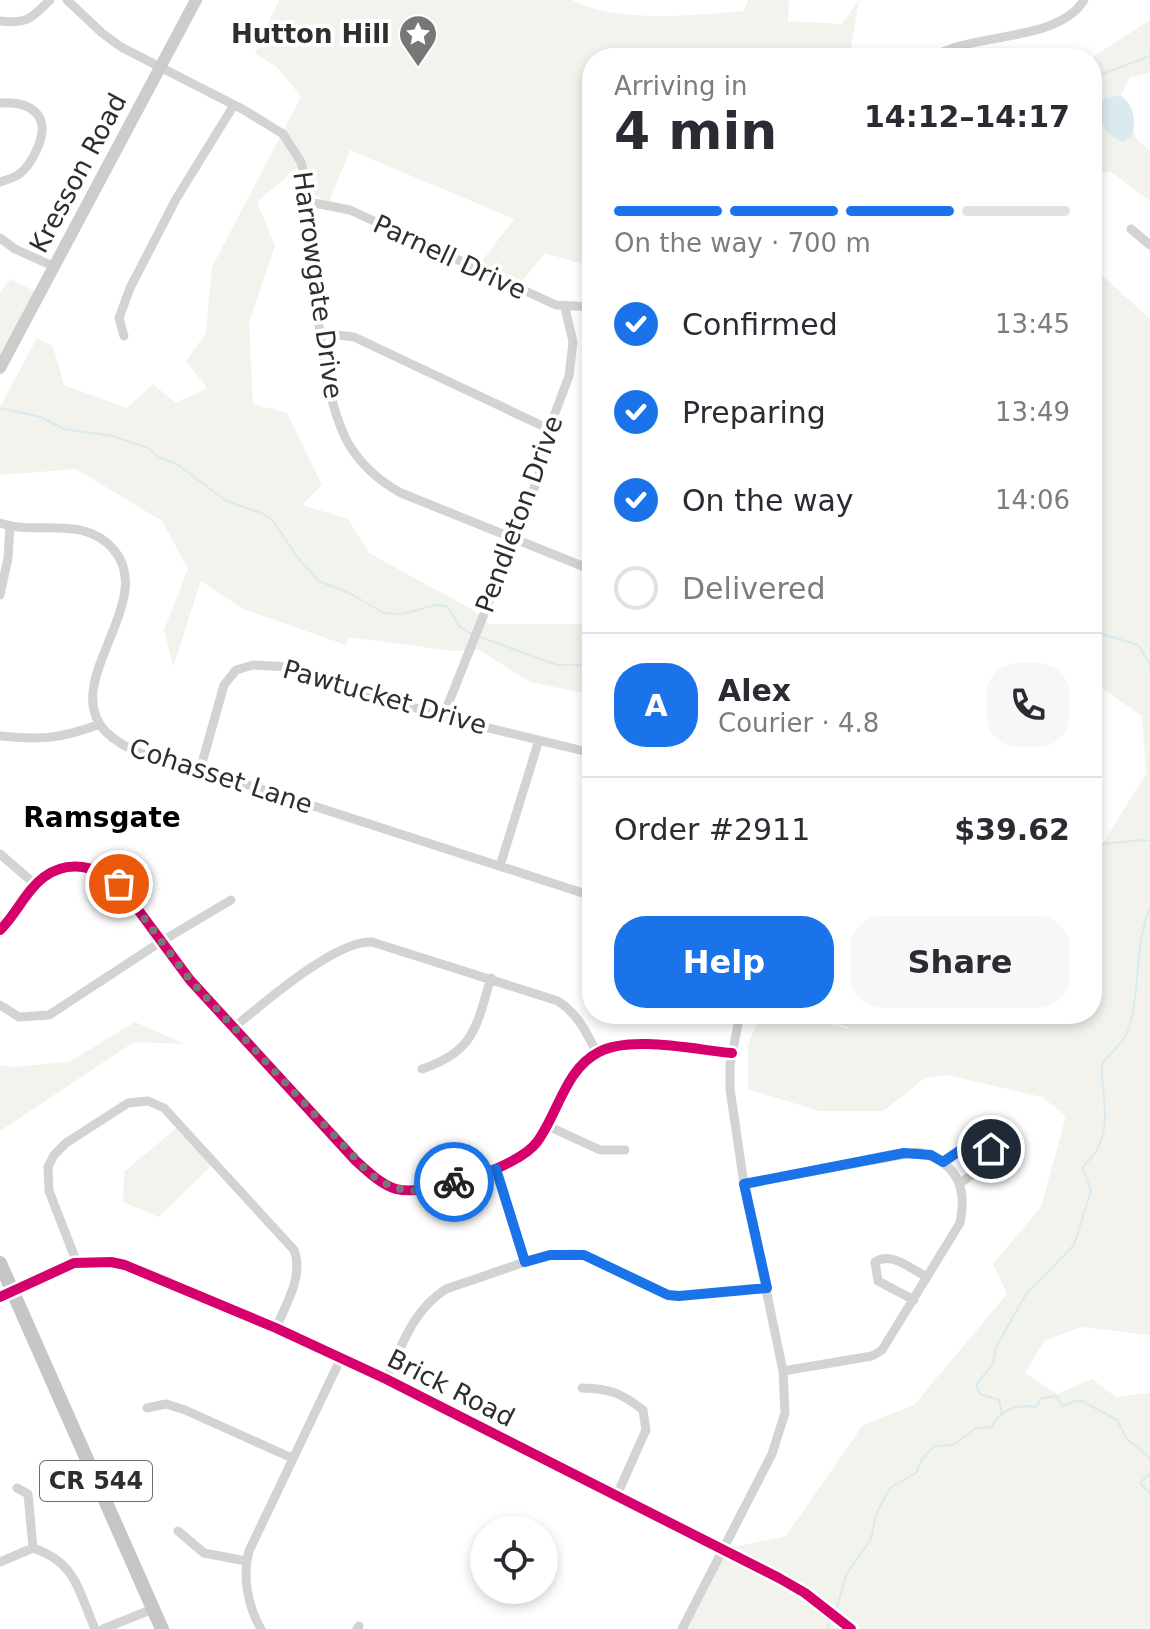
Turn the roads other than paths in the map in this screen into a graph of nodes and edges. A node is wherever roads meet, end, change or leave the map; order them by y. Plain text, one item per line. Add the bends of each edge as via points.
1 (50, 0) edge
2 (67, 0) edge
3 (196, 0) edge
4 (1084, 0) edge
5 (0, 21) edge
6 (954, 48) edge
7 (159, 67) junction
8 (0, 103) edge
9 (234, 105) junction
10 (0, 182) edge
11 (309, 202) junction
12 (1131, 229) dead end
13 (0, 238) edge
14 (1150, 245) edge
15 (53, 266) junction
16 (582, 307) edge
17 (565, 308) junction
18 (321, 333) junction
19 (124, 336) dead end
20 (0, 368) edge
21 (549, 429) junction
22 (5, 524) edge
23 (514, 539) junction
24 (582, 566) edge
25 (0, 595) edge
26 (443, 717) junction
27 (100, 724) junction
28 (0, 736) edge
29 (539, 740) junction
30 (582, 751) edge
31 (200, 770) junction
32 (0, 854) edge
33 (500, 866) junction
34 (36, 885) junction
35 (582, 893) edge
36 (231, 900) dead end
37 (0, 930) edge
38 (162, 941) junction
39 (491, 978) junction
40 (0, 1005) edge
41 (582, 1024) edge
42 (582, 1024) edge
43 (738, 1024) edge
44 (233, 1028) junction
45 (597, 1053) junction
46 (732, 1053) junction
47 (422, 1069) dead end
48 (548, 1126) junction
49 (625, 1150) dead end
50 (943, 1162) junction
51 (496, 1169) junction
52 (744, 1184) junction
53 (959, 1184) junction
54 (525, 1262) junction
55 (0, 1263) edge
56 (77, 1263) junction
57 (927, 1277) junction
58 (767, 1288) junction
59 (6, 1295) edge
60 (914, 1300) junction
61 (276, 1328) junction
62 (341, 1358) junction
63 (783, 1371) junction
64 (386, 1379) junction
65 (582, 1388) dead end
66 (147, 1408) dead end
67 (292, 1458) junction
68 (17, 1488) dead end
69 (616, 1497) junction
70 (178, 1531) dead end
71 (33, 1548) junction
72 (721, 1550) junction
73 (246, 1561) junction
74 (0, 1562) edge
75 (153, 1609) junction
76 (847, 1626) edge
77 (95, 1629) edge
78 (103, 1629) edge
79 (162, 1629) edge
80 (261, 1629) edge
81 (682, 1629) edge

1 - 5 street via 34,18
2 - 7 street, Harrowgate Drive via 102,33
3 - 7 street, Kresson Road
4 - 6 street via 1058,24
7 - 9 street, Harrowgate Drive
7 - 15 street, Kresson Road
8 - 10 street via 31,108 42,128 26,168
9 - 11 street, Harrowgate Drive via 283,134 301,162
9 - 19 street via 130,288 119,318
11 - 17 street, Parnell Drive via 350,210
11 - 18 street, Harrowgate Drive
12 - 14 street
13 - 15 street
15 - 20 street, Kresson Road
16 - 17 street, Parnell Drive
17 - 21 street, Pendleton Drive via 573,342 569,376
18 - 21 street via 354,337
18 - 23 street, Harrowgate Drive via 332,403 349,443 380,481
21 - 23 street, Pendleton Drive via 538,478
22 - 25 street via 8,558
22 - 27 street, Cohasset Lane via 84,530 105,542 121,561 123,604 94,686
23 - 24 street, Harrowgate Drive
23 - 26 street, Pendleton Drive
26 - 29 street, Pawtucket Drive
26 - 31 street, Pawtucket Drive via 291,667 253,665 236,670 224,685
27 - 28 street via 67,737
27 - 31 street, Cohasset Lane via 118,743
29 - 30 street, Pawtucket Drive
29 - 33 street
31 - 33 street, Cohasset Lane
32 - 34 street
33 - 35 street, Cohasset Lane
34 - 37 street
34 - 38 street via 62,869 97,870 119,884
36 - 38 street
38 - 40 street via 49,1015 19,1017
38 - 44 street
39 - 42 street via 543,994 571,1009
39 - 44 street via 364,941 307,972
39 - 47 street via 474,1032 451,1058
41 - 45 street
43 - 46 street
44 - 51 street via 356,1161 386,1184 419,1191
45 - 46 street via 636,1045
45 - 48 street via 566,1088
46 - 52 street via 730,1089
48 - 49 street via 600,1150
48 - 51 street via 527,1154
50 - 52 street via 931,1155 904,1153
50 - 53 street
50 - 53 street via 974,1141 988,1144 987,1163
51 - 54 street
52 - 58 street
53 - 57 street via 960,1223
54 - 58 street via 550,1255 584,1255 668,1295
54 - 64 street via 446,1289 425,1304
55 - 59 main road, CR 544
56 - 59 street, Brick Road
56 - 61 street, Brick Road via 125,1265
56 - 61 street via 49,1191 48,1167 60,1147 114,1110 148,1101 164,1108 294,1250 297,1276
57 - 60 street
57 - 60 street via 892,1258 875,1262 878,1281
58 - 63 street
59 - 75 main road, CR 544
60 - 63 street via 882,1350 872,1356
61 - 62 street, Brick Road
62 - 64 street, Brick Road
62 - 67 street
63 - 72 street via 785,1413 780,1432
64 - 69 street, Brick Road
65 - 69 street via 624,1395 643,1410 646,1430
66 - 67 street via 166,1404 185,1410
67 - 73 street
68 - 71 street via 28,1494
69 - 72 street, Brick Road
70 - 73 street via 204,1553
71 - 74 street
71 - 77 street via 67,1567
72 - 76 street, Brick Road via 779,1578
72 - 81 street
73 - 80 street via 249,1602
75 - 78 street
75 - 79 main road, CR 544

